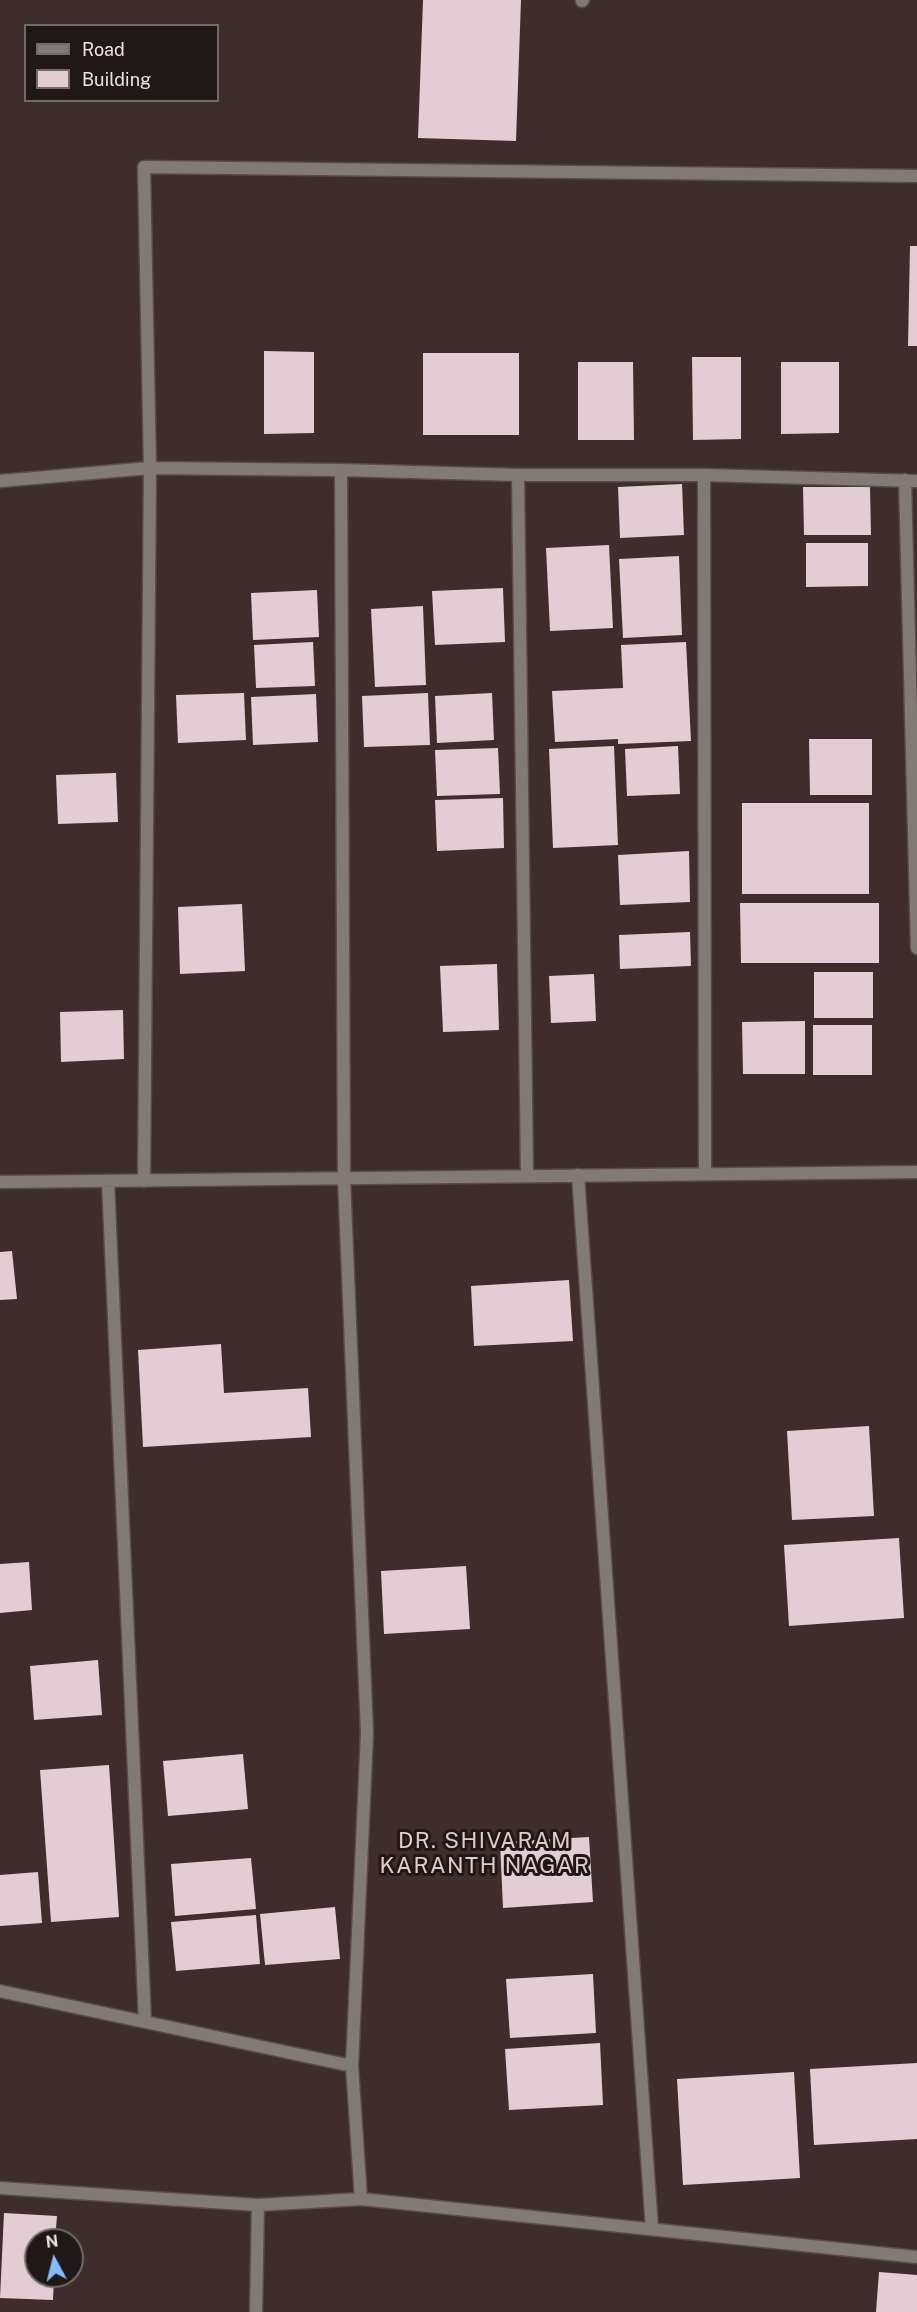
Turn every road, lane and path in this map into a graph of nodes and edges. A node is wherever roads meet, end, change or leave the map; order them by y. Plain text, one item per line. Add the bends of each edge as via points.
1 (917, 176) edge
2 (150, 468) junction
3 (341, 470) junction
4 (518, 475) junction
5 (704, 475) junction
6 (0, 481) edge
7 (911, 481) edge
8 (917, 948) edge
9 (917, 1172) edge
10 (705, 1174) junction
11 (578, 1175) junction
12 (527, 1176) junction
13 (344, 1178) junction
14 (108, 1181) junction
15 (144, 1181) junction
16 (0, 1182) edge
17 (0, 1991) edge
18 (145, 2022) junction
19 (352, 2066) junction
20 (0, 2188) edge
21 (361, 2199) junction
22 (258, 2205) junction
23 (652, 2229) junction
24 (917, 2257) edge
25 (256, 2312) edge

1 - 2 street via 144,167
2 - 3 street
2 - 6 street
2 - 15 street
3 - 4 street
3 - 13 street
4 - 5 street
4 - 12 street
5 - 7 street
5 - 10 street
7 - 8 street
9 - 10 street
10 - 11 street
11 - 12 street
11 - 23 street
12 - 13 street
13 - 15 street
13 - 19 street via 367,1733
14 - 15 street
14 - 16 street
14 - 18 street
17 - 18 street
18 - 19 street
19 - 21 street
20 - 22 street
21 - 22 street
21 - 23 street
22 - 25 street
23 - 24 street

